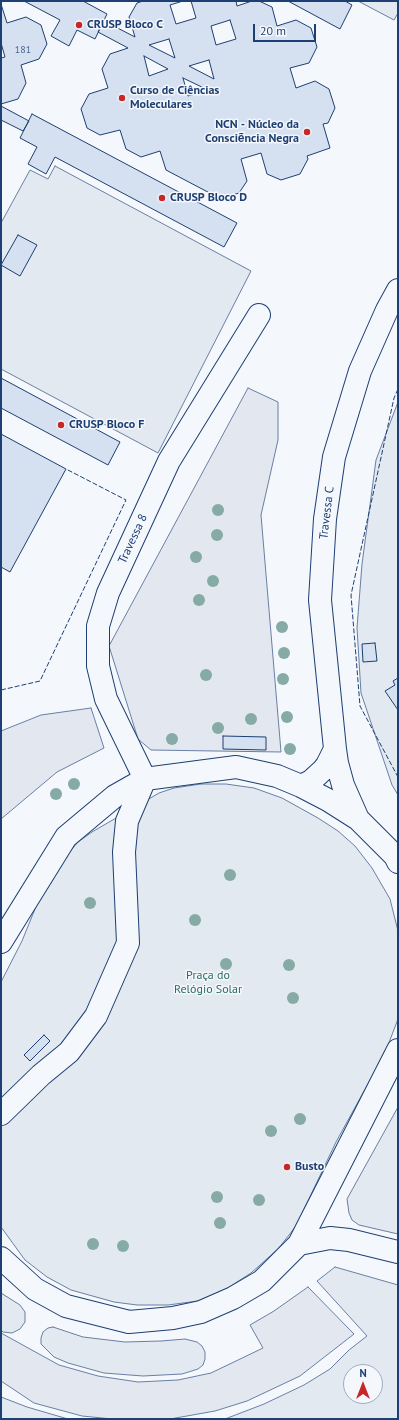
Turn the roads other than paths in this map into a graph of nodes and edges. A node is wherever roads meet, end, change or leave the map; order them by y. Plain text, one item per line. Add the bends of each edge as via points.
1 (398, 290) edge
2 (259, 314) dead end
3 (335, 749) junction
4 (145, 779) junction
5 (301, 786) junction
6 (358, 818) junction
7 (398, 862) edge
8 (10, 913) edge
9 (1, 942) edge
10 (398, 1050) edge
11 (1, 1114) edge
12 (299, 1244) junction
13 (398, 1252) edge
14 (1, 1258) edge

1 - 3 street, Travessa C via 360,371 334,457 325,519 320,600
2 - 4 street, Travessa 8 via 169,461 108,592 98,626 98,666 106,698
3 - 5 street via 323,770
3 - 6 street, Travessa C via 343,785
4 - 5 street via 236,767 277,776
4 - 8 street via 115,796 66,837
4 - 11 street via 127,821 124,852 128,943 96,1016 69,1052
5 - 6 street
6 - 7 street
8 - 9 street
10 - 12 street
12 - 13 street via 330,1238
12 - 14 street via 262,1282 233,1298 201,1312 129,1322 66,1306 35,1289

